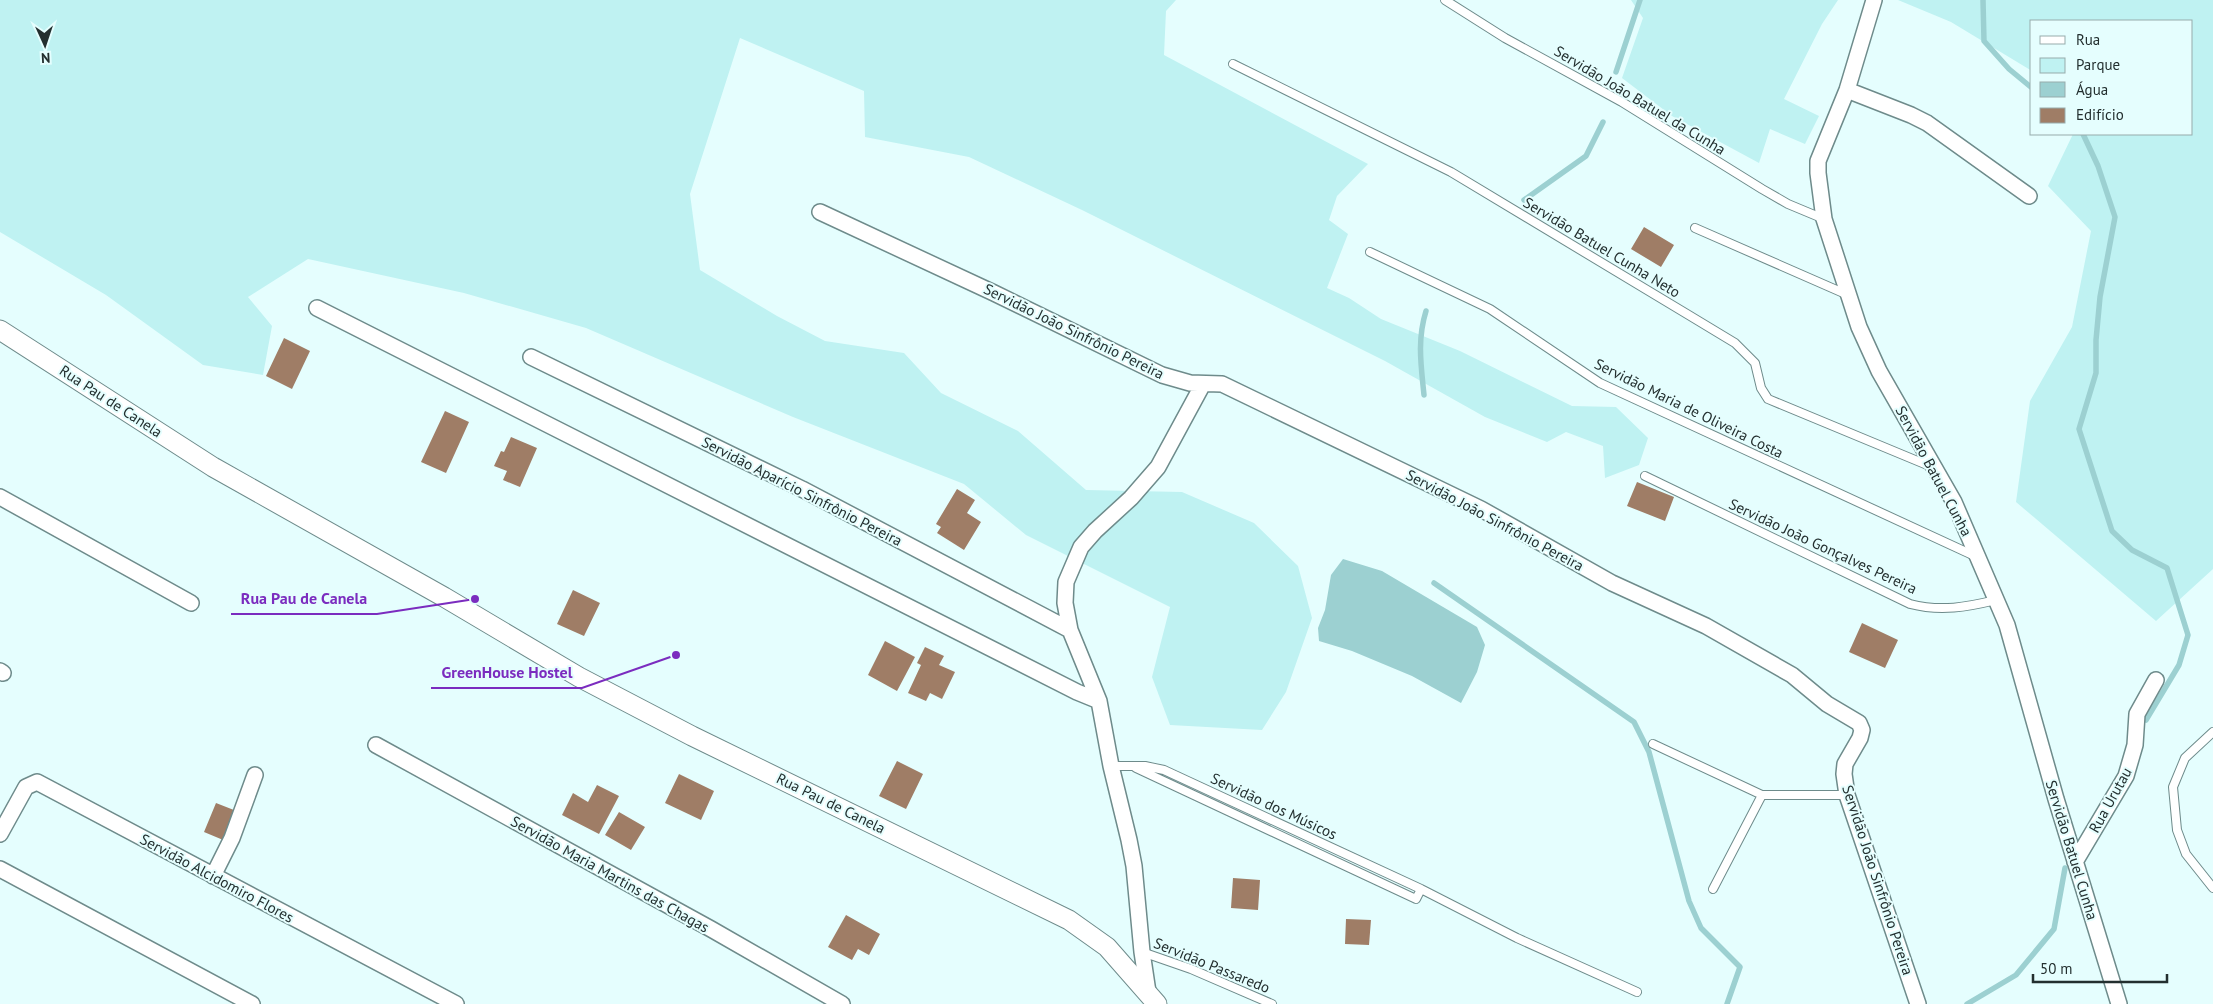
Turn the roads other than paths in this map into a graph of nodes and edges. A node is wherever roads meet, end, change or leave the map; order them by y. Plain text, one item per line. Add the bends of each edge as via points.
1 (1445, 0) edge
2 (1874, 0) edge
3 (1232, 64) dead end
4 (1846, 90) junction
5 (2029, 196) dead end
6 (820, 212) dead end
7 (1824, 219) junction
8 (1695, 228) dead end
9 (1370, 252) dead end
10 (1848, 295) junction
11 (317, 308) dead end
12 (0, 330) edge
13 (531, 357) dead end
14 (1203, 384) junction
15 (1936, 469) junction
16 (1645, 476) dead end
17 (0, 497) edge
18 (1979, 558) junction
19 (1996, 600) junction
20 (191, 602) dead end
21 (1070, 630) junction
22 (2156, 680) dead end
23 (1099, 701) junction
24 (2213, 732) edge
25 (1653, 744) dead end
26 (376, 745) dead end
27 (1111, 766) junction
28 (1132, 766) junction
29 (255, 775) dead end
30 (1847, 795) junction
31 (1762, 796) junction
32 (1282, 824) junction
33 (0, 834) edge
34 (1278, 834) junction
35 (1328, 846) junction
36 (1323, 856) junction
37 (2075, 862) junction
38 (0, 869) edge
39 (213, 876) junction
40 (2213, 888) edge
41 (1421, 889) junction
42 (1713, 889) dead end
43 (1142, 952) junction
44 (1637, 992) dead end
45 (1153, 998) edge
46 (252, 1004) edge
47 (456, 1004) edge
48 (842, 1004) edge
49 (1272, 1004) edge
50 (1918, 1004) edge
51 (2119, 1004) edge

1 - 7 lane, Servidão João Batuel da Cunha via 1505,38 1622,102 1762,189
2 - 4 street, Servidão Batuel Cunha
3 - 15 lane, Servidão Batuel Cunha Neto via 1451,172 1735,344 1755,362 1761,388 1768,399
4 - 5 street via 1927,123
4 - 7 street, Servidão Batuel Cunha via 1818,161
6 - 14 street, Servidão João Sinfrônio Pereira via 1162,375
7 - 10 street, Servidão Batuel Cunha
8 - 10 lane
9 - 18 lane, Servidão Maria de Oliveira Costa via 1490,309 1600,384
10 - 15 street, Servidão Batuel Cunha via 1879,371
11 - 23 street
12 - 45 street, Rua Pau de Canela via 213,466 579,677 1070,920 1106,948
13 - 21 street, Servidão Aparício Sinfrônio Pereira via 802,489
14 - 21 street via 1172,444 1147,482 1080,547 1066,582 1065,603
14 - 30 street, Servidão João Sinfrônio Pereira via 1222,384 1481,509 1612,582 1706,626 1792,675 1826,704 1859,723 1862,730 1860,738 1844,774
15 - 18 street, Servidão Batuel Cunha
16 - 19 lane, Servidão João Gonçalves Pereira via 1910,604 1926,608 1964,608
17 - 20 street
18 - 19 street, Servidão Batuel Cunha
19 - 37 street, Servidão Batuel Cunha via 2017,656
21 - 23 street
22 - 37 street, Rua Urutau via 2137,714 2132,763
23 - 27 street
24 - 40 lane via 2185,758 2173,787 2177,830 2186,854
25 - 31 lane
26 - 48 street, Servidão Maria Martins das Chagas
27 - 28 lane, Servidão dos Músicos
27 - 43 street via 1134,866
28 - 32 lane, Servidão dos Músicos via 1164,770
28 - 34 lane
29 - 39 street via 232,838
30 - 31 lane
30 - 50 street, Servidão João Sinfrônio Pereira
31 - 42 lane
32 - 34 lane
32 - 35 lane, Servidão dos Músicos
33 - 39 street, Servidão Alcidomiro Flores via 26,787 38,782
34 - 36 lane
35 - 36 lane
35 - 41 lane, Servidão dos Músicos
36 - 41 lane via 1416,899
37 - 51 street, Servidão Batuel Cunha
38 - 46 street
39 - 47 street, Servidão Alcidomiro Flores
41 - 44 lane, Servidão dos Músicos via 1517,938
43 - 45 street
43 - 49 lane, Servidão Passaredo

